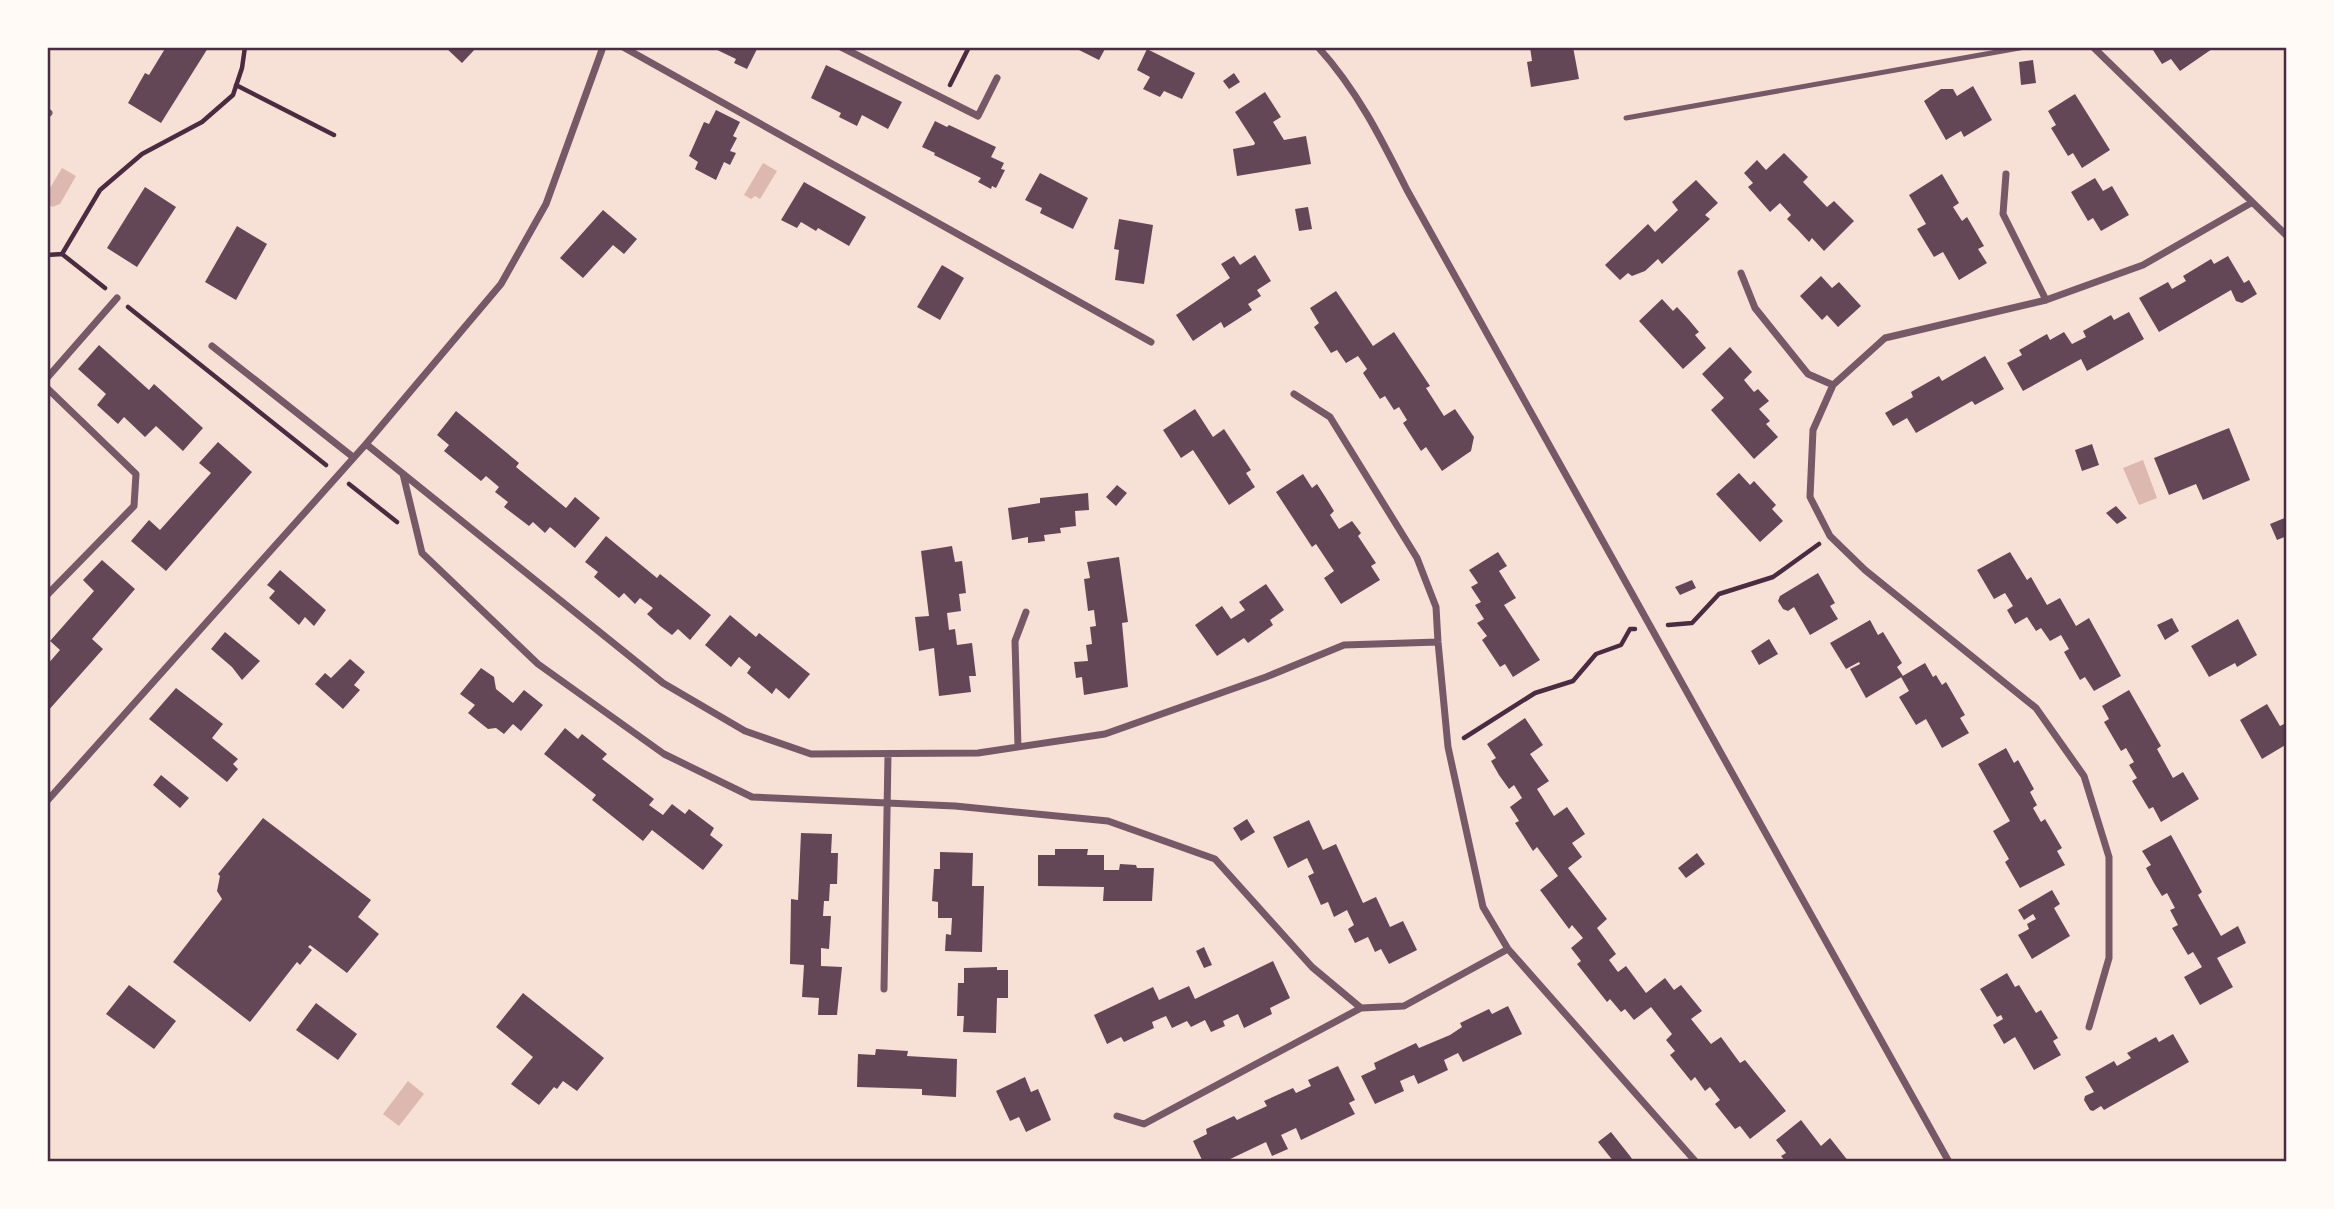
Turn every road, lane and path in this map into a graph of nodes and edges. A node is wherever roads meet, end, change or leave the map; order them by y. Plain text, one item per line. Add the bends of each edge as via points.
1 (245, 47) edge
2 (603, 47) edge
3 (623, 47) edge
4 (841, 47) edge
5 (969, 47) edge
6 (1318, 47) edge
7 (2025, 47) edge
8 (2093, 47) edge
9 (997, 78) dead end
10 (236, 86) junction
11 (943, 98) junction
12 (1626, 118) dead end
13 (334, 135) dead end
14 (2006, 174) dead end
15 (2251, 203) junction
16 (2287, 236) edge
17 (62, 254) junction
18 (47, 255) edge
19 (1741, 273) dead end
20 (117, 298) junction
21 (2046, 300) junction
22 (1151, 342) dead end
23 (212, 346) dead end
24 (47, 378) edge
25 (1833, 385) junction
26 (47, 388) edge
27 (1294, 394) dead end
28 (366, 444) junction
29 (353, 457) junction
30 (338, 474) junction
31 (403, 474) junction
32 (419, 540) junction
33 (47, 595) edge
34 (1026, 612) dead end
35 (1437, 642) junction
36 (1018, 747) junction
37 (888, 754) junction
38 (47, 801) edge
39 (887, 803) junction
40 (1508, 949) junction
41 (884, 989) dead end
42 (1361, 1009) junction
43 (2089, 1027) dead end
44 (1116, 1116) dead end
45 (1696, 1162) edge
46 (1949, 1162) edge

1 - 10 path
2 - 28 street via 546,204 501,284
3 - 22 street
4 - 11 street
5 - 11 path
6 - 46 street via 1373,122
7 - 12 lane
8 - 15 street
9 - 11 street via 978,117
10 - 13 path
10 - 17 path via 233,95 202,122 142,154 100,190
14 - 21 street via 2003,214
15 - 16 street
15 - 21 street via 2143,265
17 - 18 path
17 - 20 path
19 - 25 street via 1755,308 1808,374
20 - 24 street
20 - 30 path
21 - 25 street via 1885,338
23 - 29 street
25 - 43 street via 1812,430 1810,497 1830,536 1865,570 2036,708 2084,776 2109,857 2109,958
26 - 33 street via 136,474 134,506
27 - 35 street via 1330,417 1416,558 1436,607
28 - 29 street
28 - 31 street
29 - 30 street
30 - 32 path
30 - 38 street
31 - 32 street
31 - 37 street via 663,683 746,731 811,754
32 - 39 street via 422,552 538,664 664,754 752,797
34 - 36 street via 1015,641
35 - 36 street via 1344,645 1105,734
35 - 40 street via 1448,747 1483,907
36 - 37 street via 978,753
37 - 39 street
39 - 41 street
39 - 42 street via 1108,821 1215,859 1312,967
40 - 42 street via 1404,1006
40 - 45 street
42 - 44 street via 1144,1124

